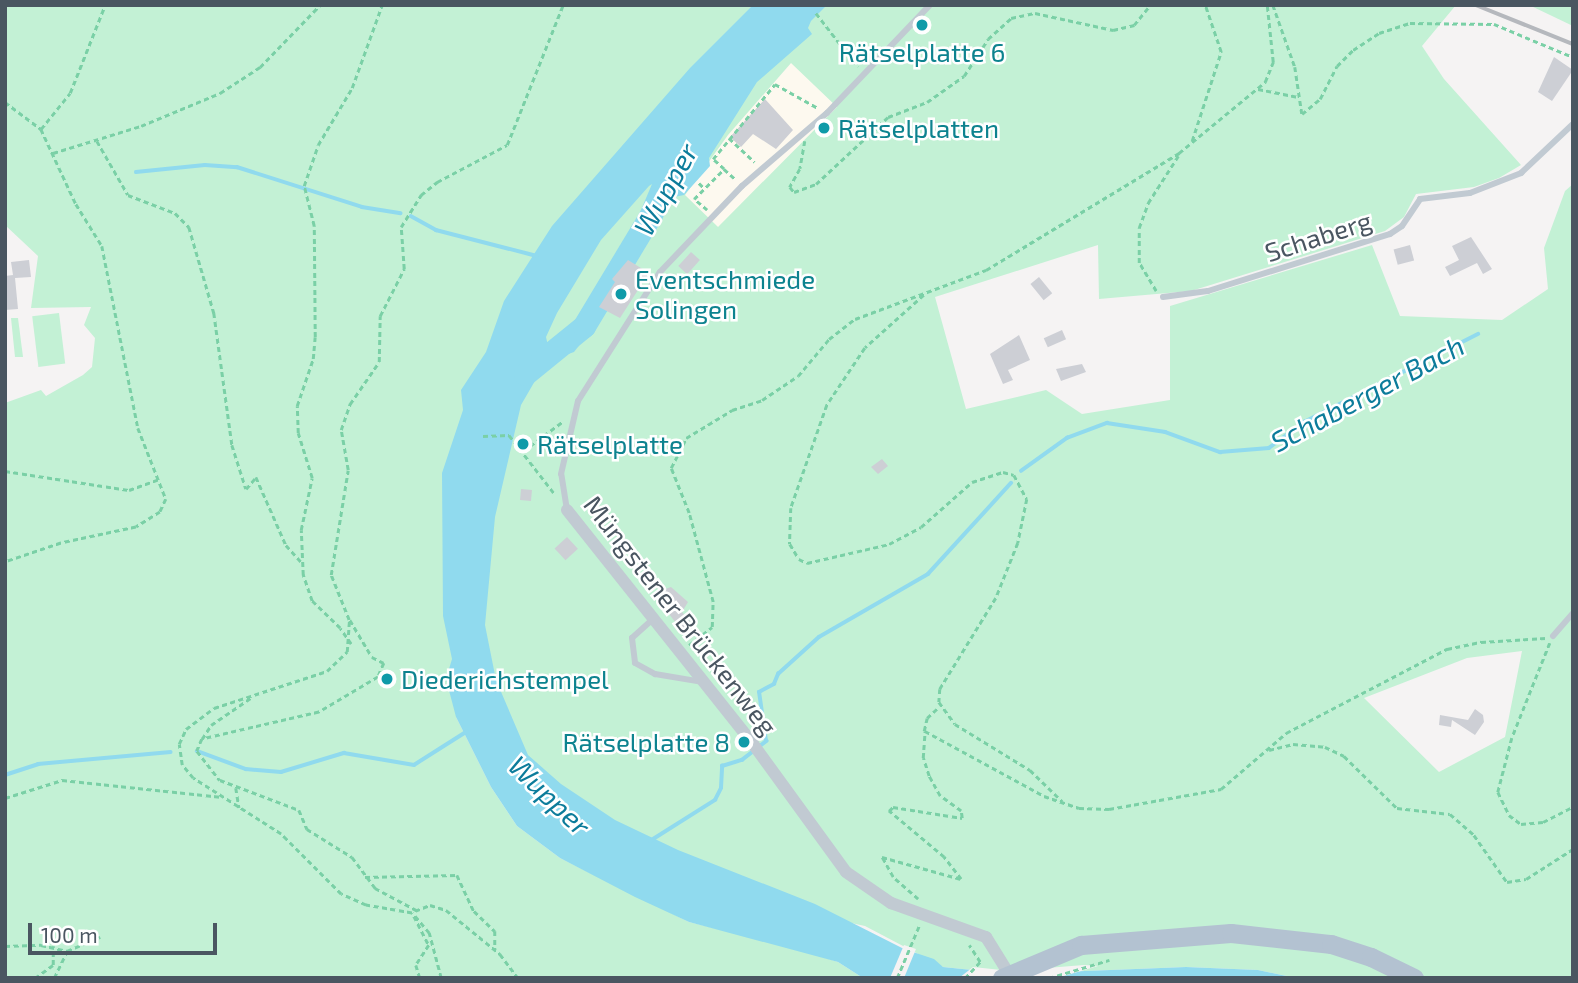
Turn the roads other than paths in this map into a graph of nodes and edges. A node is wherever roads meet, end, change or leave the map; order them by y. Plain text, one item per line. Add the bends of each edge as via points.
1 (930, 5) edge
2 (1573, 124) edge
3 (1163, 297) road end
4 (567, 510) joint
5 (1573, 613) edge
6 (653, 619) junction
7 (1553, 636) road end
8 (705, 682) junction
9 (1006, 976) edge
10 (1414, 978) edge

1 - 4 lane, Müngstener Brückenweg via 827,113 762,169 660,272 589,380 573,413 561,474
2 - 3 lane, Schaberg via 1521,173 1479,190 1420,199 1402,226 1390,234 1208,291
4 - 6 street, Müngstener Brückenweg
5 - 7 lane
6 - 8 street, Müngstener Brückenweg
6 - 8 lane via 632,638 635,663 654,674
8 - 9 street, Müngstener Brückenweg via 846,872 881,898 986,937
9 - 10 main road via 1059,952 1105,941 1231,933 1321,942 1371,957

